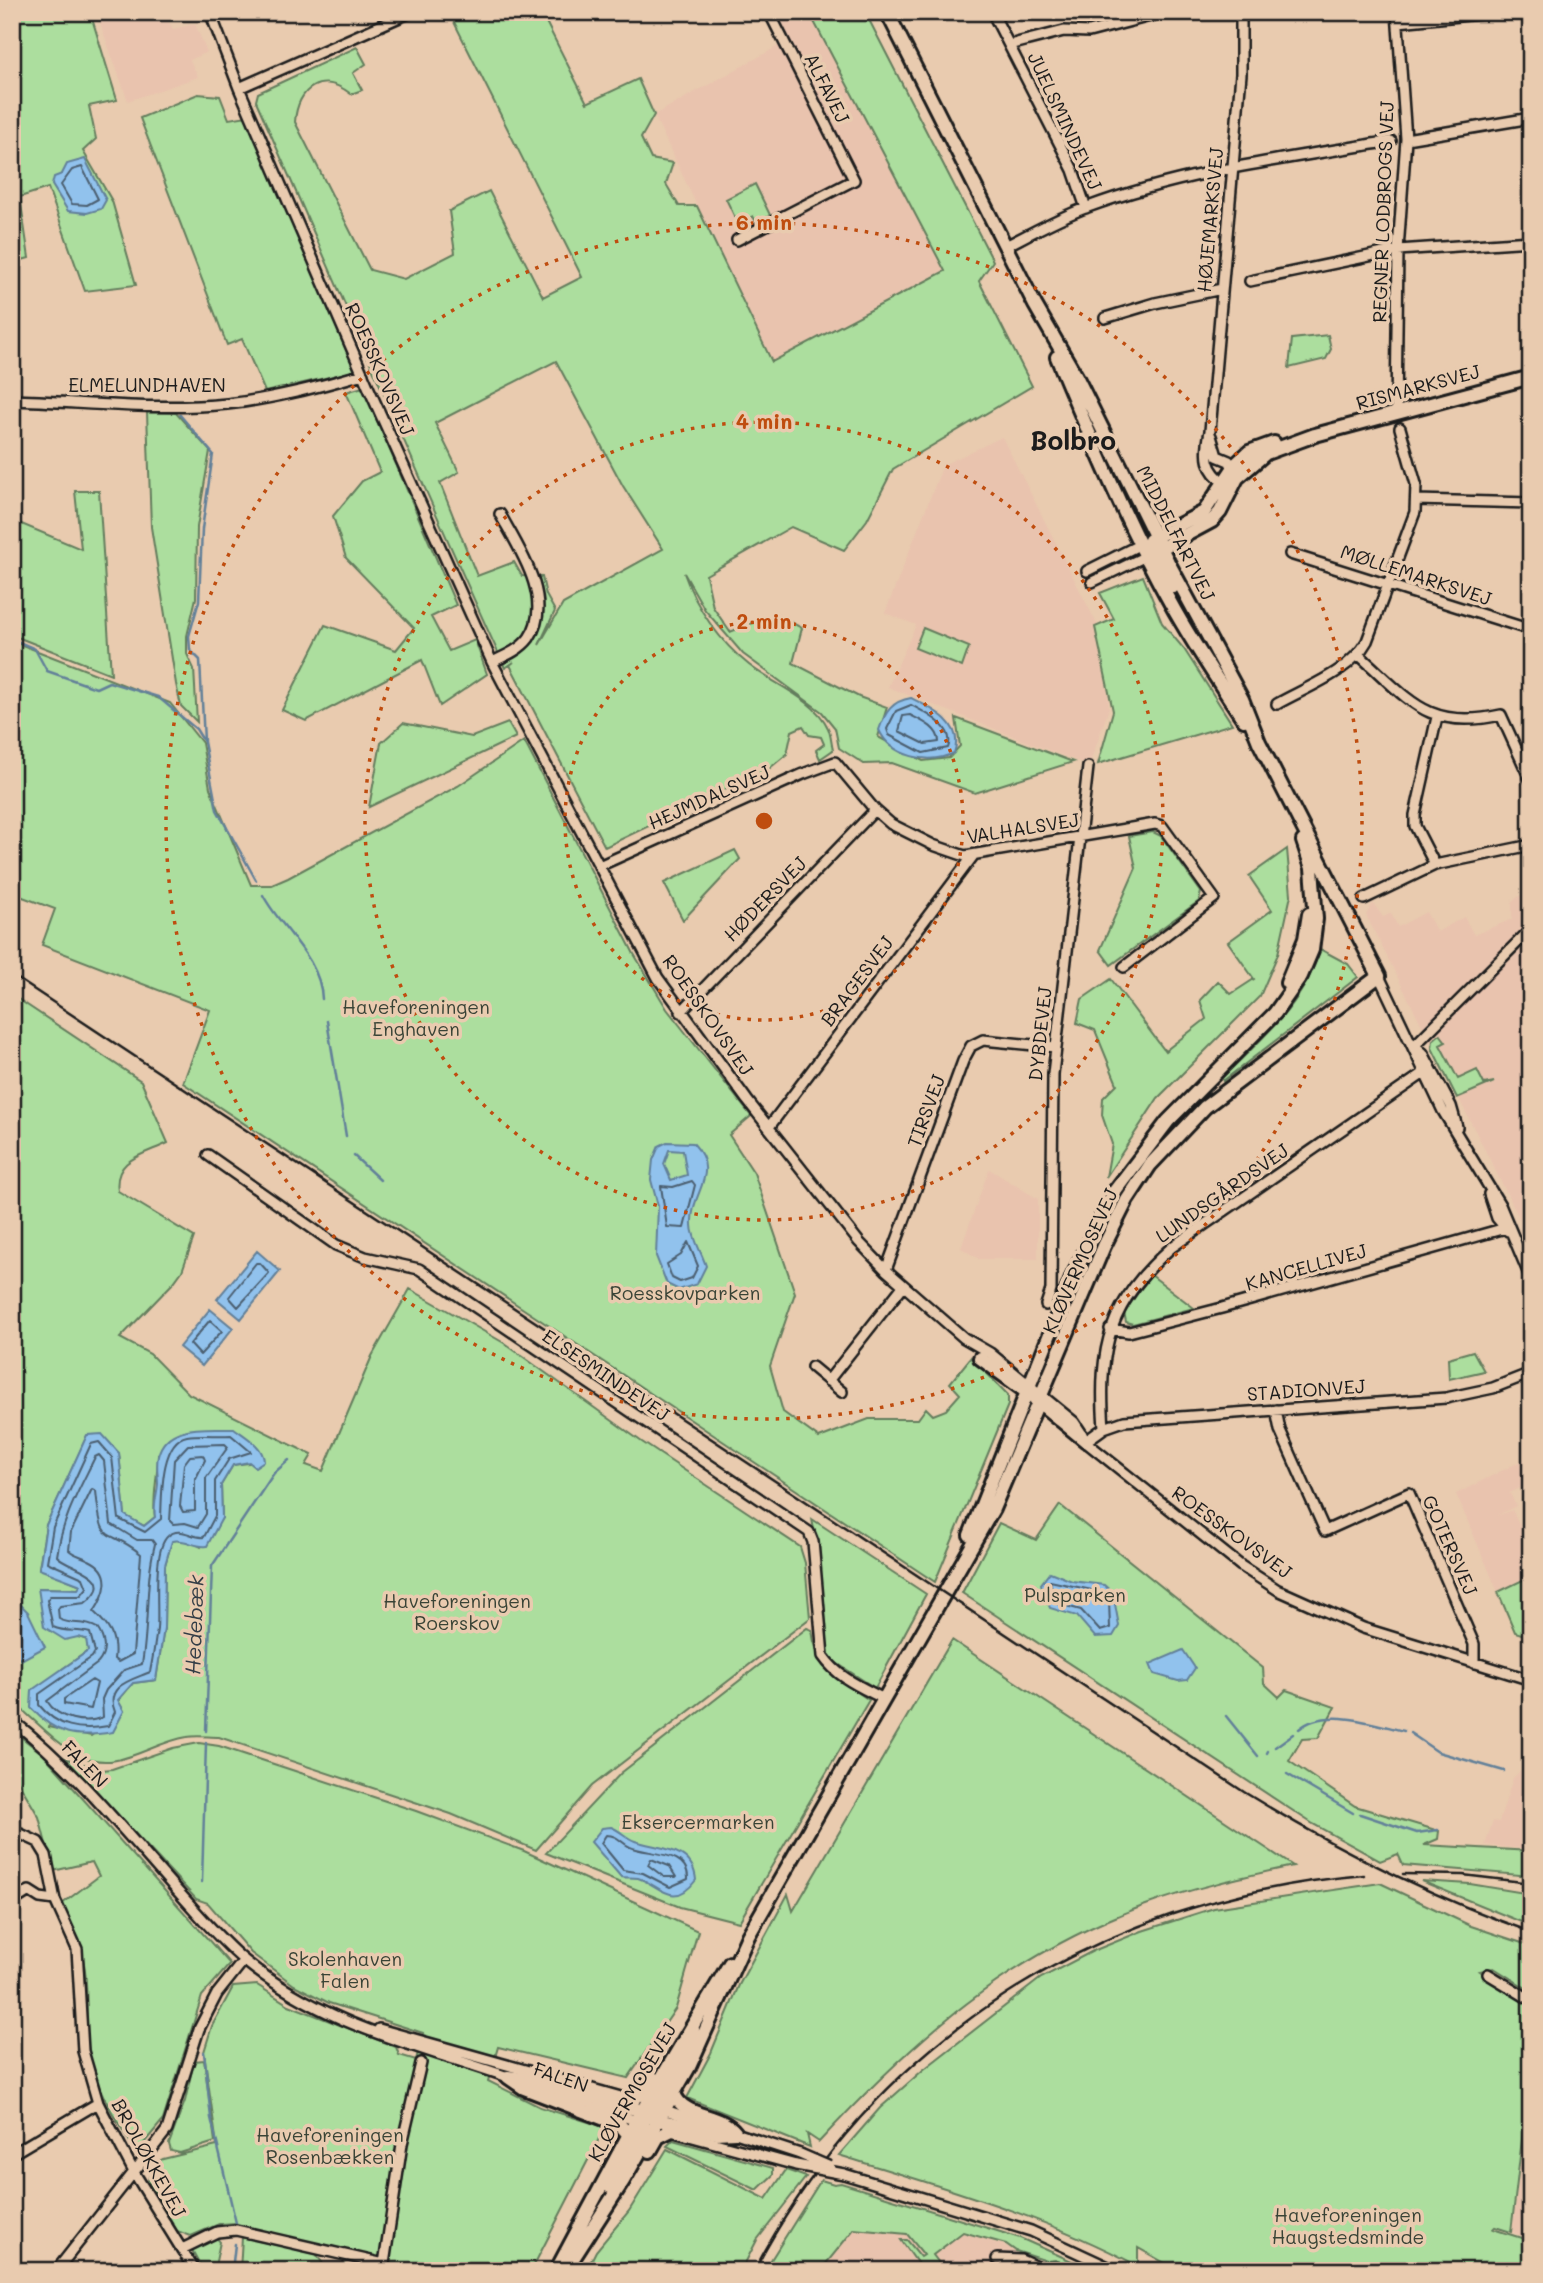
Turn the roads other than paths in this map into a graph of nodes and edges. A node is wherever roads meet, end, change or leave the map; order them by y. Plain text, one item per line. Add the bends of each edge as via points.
1 (210, 12) edge
2 (411, 12) edge
3 (769, 12) edge
4 (887, 12) edge
5 (992, 12) edge
6 (1166, 12) edge
7 (1241, 12) edge
8 (1501, 12) edge
9 (1398, 17) edge
10 (1009, 45) junction
11 (239, 88) junction
12 (1531, 118) edge
13 (1406, 139) junction
14 (1391, 141) dead end
15 (1232, 167) junction
16 (1086, 208) junction
17 (737, 240) dead end
18 (1531, 241) edge
19 (1006, 246) junction
20 (1398, 250) junction
21 (1250, 281) dead end
22 (1222, 289) junction
23 (1035, 305) junction
24 (1105, 318) dead end
25 (363, 374) junction
26 (1531, 377) edge
27 (12, 400) edge
28 (1396, 413) junction
29 (1400, 428) dead end
30 (1210, 431) junction
31 (1231, 479) junction
32 (1416, 500) junction
33 (1531, 503) edge
34 (500, 514) dead end
35 (1154, 546) junction
36 (1290, 554) dead end
37 (1087, 571) dead end
38 (1092, 582) dead end
39 (1389, 585) junction
40 (1531, 630) edge
41 (1359, 654) junction
42 (492, 663) junction
43 (1242, 699) junction
44 (1277, 704) dead end
45 (1437, 717) junction
46 (1259, 742) junction
47 (835, 762) joint
48 (1088, 767) dead end
49 (1531, 781) edge
50 (1281, 784) junction
51 (875, 810) junction
52 (1081, 836) junction
53 (1531, 845) edge
54 (973, 856) junction
55 (1435, 865) junction
56 (599, 866) junction
57 (1364, 899) dead end
58 (1531, 929) edge
59 (1124, 967) dead end
60 (1379, 976) junction
61 (681, 1012) junction
62 (1414, 1046) junction
63 (1055, 1047) junction
64 (1423, 1073) junction
65 (769, 1127) junction
66 (1458, 1131) junction
67 (208, 1155) dead end
68 (1509, 1230) junction
69 (886, 1270) junction
70 (1530, 1274) edge
71 (903, 1286) junction
72 (1046, 1305) dead end
73 (1111, 1329) junction
74 (964, 1338) junction
75 (980, 1358) joint
76 (812, 1367) dead end
77 (1531, 1373) edge
78 (828, 1381) junction
79 (842, 1392) dead end
80 (1033, 1397) junction
81 (1276, 1410) junction
82 (1104, 1428) junction
83 (1087, 1441) junction
84 (958, 1568) junction
85 (1474, 1663) junction
86 (1531, 1681) edge
87 (884, 1699) junction
88 (12, 1720) edge
89 (12, 1829) edge
90 (55, 1900) junction
91 (12, 1902) edge
92 (748, 1936) junction
93 (244, 1960) junction
94 (1488, 1974) dead end
95 (1531, 2000) edge
96 (313, 2005) junction
97 (694, 2021) junction
98 (421, 2063) dead end
99 (508, 2077) junction
100 (674, 2093) junction
101 (631, 2099) junction
102 (98, 2103) junction
103 (650, 2115) junction
104 (670, 2131) junction
105 (736, 2132) junction
106 (629, 2135) junction
107 (12, 2154) edge
108 (135, 2174) junction
109 (844, 2174) junction
110 (583, 2241) junction
111 (182, 2249) junction
112 (998, 2259) dead end
113 (56, 2271) edge
114 (195, 2271) edge
115 (556, 2271) edge
116 (565, 2271) edge
117 (1046, 2271) edge
118 (1117, 2271) edge

1 - 11 street, ROESSKOVSVEJ
2 - 11 street
3 - 17 street, ALFAVEJ via 854,180
4 - 19 main road, MIDDELFARTVEJ
5 - 10 street, JUELSMINDEVEJ
6 - 10 street via 1089,32 1064,31
7 - 15 street, HØJEMARKSVEJ
8 - 9 street
9 - 13 street, REGNER LODBROGS VEJ
10 - 16 street, JUELSMINDEVEJ via 1073,170
11 - 25 street, ROESSKOVSVEJ
12 - 13 street
13 - 20 street, REGNER LODBROGS VEJ
14 - 15 street
15 - 16 street
15 - 22 street, HØJEMARKSVEJ
16 - 19 street
18 - 20 street
19 - 23 main road, MIDDELFARTVEJ
20 - 21 street
20 - 28 street, REGNER LODBROGS VEJ
22 - 24 street
22 - 30 street, HØJEMARKSVEJ
23 - 35 main road, MIDDELFARTVEJ via 1076,376
23 - 35 main road, MIDDELFARTVEJ via 1092,440
25 - 27 street, ELMELUNDHAVEN via 226,404 129,406
25 - 42 street, ROESSKOVSVEJ
26 - 28 main road, RISMARKSVEJ
28 - 31 main road, RISMARKSVEJ via 1262,446 1249,452
29 - 32 street
30 - 31 street via 1217,456 1229,461
30 - 31 street, HØJEMARKSVEJ via 1206,462
31 - 35 main road, RISMARKSVEJ via 1204,513
32 - 33 street
32 - 39 street
34 - 42 street via 532,576 537,611 528,639
35 - 37 street, MIDDELFARTVEJ
35 - 38 street, MIDDELFARTVEJ
35 - 43 main road, MIDDELFARTVEJ
35 - 43 main road via 1238,680
35 - 46 main road, MIDDELFARTVEJ via 1181,622
36 - 39 street, MØLLEMARKSVEJ
39 - 40 street, MØLLEMARKSVEJ
39 - 41 street
41 - 44 street
41 - 45 street
42 - 56 street, ROESSKOVSVEJ
43 - 46 main road, MIDDELFARTVEJ
45 - 49 street via 1468,720 1501,715
45 - 55 street via 1415,815 1415,826
46 - 50 main road, MIDDELFARTVEJ
47 - 51 street, VALHALSVEJ
47 - 56 street, HEJMDALSVEJ
48 - 52 street, DYBDEVEJ
50 - 60 main road, MIDDELFARTVEJ
50 - 80 main road, KLØVERMOSEVEJ via 1306,848 1315,887 1312,950 1287,998 1140,1155 1110,1200 1062,1305
51 - 54 street, VALHALSVEJ via 891,824 933,845
51 - 61 street, HØDERSVEJ
52 - 54 street, VALHALSVEJ
52 - 59 street, VALHALSVEJ via 1162,826 1214,898
52 - 63 street, DYBDEVEJ
53 - 55 street
54 - 65 street, BRAGESVEJ
55 - 57 street
56 - 61 street, ROESSKOVSVEJ
58 - 62 street
60 - 62 street, MIDDELFARTVEJ
60 - 80 main road, KLØVERMOSEVEJ via 1231,1085 1150,1165 1127,1200
61 - 65 street, ROESSKOVSVEJ
62 - 64 street, MIDDELFARTVEJ
62 - 66 street, MIDDELFARTVEJ via 1423,1053 1451,1107
63 - 69 street, TIRSVEJ via 983,1040 971,1046
63 - 72 street, DYBDEVEJ via 1050,1122 1051,1290
64 - 66 street, MIDDELFARTVEJ
64 - 73 street, LUNDSGÅRDSVEJ via 1172,1247 1147,1269
65 - 69 street, ROESSKOVSVEJ
66 - 68 street, MIDDELFARTVEJ via 1493,1209
67 - 87 street, ELSESMINDEVEJ via 336,1245 419,1269 809,1532 823,1656 845,1678
68 - 70 street, MIDDELFARTVEJ
68 - 73 street, KANCELLIVEJ via 1129,1332
69 - 71 street, ROESSKOVSVEJ
71 - 74 street, ROESSKOVSVEJ
71 - 78 street
73 - 82 street, LUNDSGÅRDSVEJ via 1101,1382
74 - 75 street, ROESSKOVSVEJ
74 - 80 street, ROESSKOVSVEJ via 990,1353
75 - 80 main road
76 - 78 street
77 - 81 street, STADIONVEJ via 1493,1388 1448,1397
78 - 79 street
80 - 83 main road
80 - 84 main road, KLØVERMOSEVEJ
80 - 84 main road, KLØVERMOSEVEJ via 1010,1452 1006,1479
81 - 82 street, STADIONVEJ via 1124,1421
81 - 85 street, GOTERSVEJ via 1280,1430 1325,1531 1409,1493 1474,1644
82 - 83 street, STADIONVEJ
83 - 85 street, ROESSKOVSVEJ via 1199,1533 1278,1590 1363,1628
84 - 87 main road, KLØVERMOSEVEJ
85 - 86 street, ROESSKOVSVEJ
87 - 92 main road, KLØVERMOSEVEJ
88 - 93 street, FALEN via 79,1781
89 - 90 street, BROLØKKEVEJ via 38,1842 46,1855
90 - 91 street via 29,1891
90 - 102 street, BROLØKKEVEJ via 77,1949 83,2050
92 - 97 main road, KLØVERMOSEVEJ
92 - 100 main road, KLØVERMOSEVEJ via 705,2037
93 - 96 street, FALEN
93 - 108 street via 199,2029 167,2130
94 - 95 street
96 - 99 street, FALEN via 374,2034
96 - 101 street, FALEN via 376,2028
97 - 101 main road via 679,2033 642,2093
97 - 103 main road, KLØVERMOSEVEJ
98 - 111 street via 402,2144 384,2264 236,2230 217,2232
99 - 103 main road via 533,2080
99 - 106 main road via 524,2088 620,2124
100 - 103 main road, KLØVERMOSEVEJ
100 - 105 main road via 682,2106 728,2123
101 - 103 street, FALEN
102 - 107 street
102 - 108 street, BROLØKKEVEJ
103 - 104 street, FALEN
103 - 105 main road via 716,2133
103 - 106 main road, KLØVERMOSEVEJ
103 - 110 main road, KLØVERMOSEVEJ
104 - 109 street, FALEN, bridge
104 - 110 main road via 658,2137 604,2222
105 - 109 street, FALEN, bridge
106 - 115 main road, KLØVERMOSEVEJ
108 - 111 street, BROLØKKEVEJ
108 - 113 street
109 - 118 street, FALEN via 1031,2231
110 - 116 main road, KLØVERMOSEVEJ
111 - 114 street, BROLØKKEVEJ
112 - 117 street via 1021,2260

